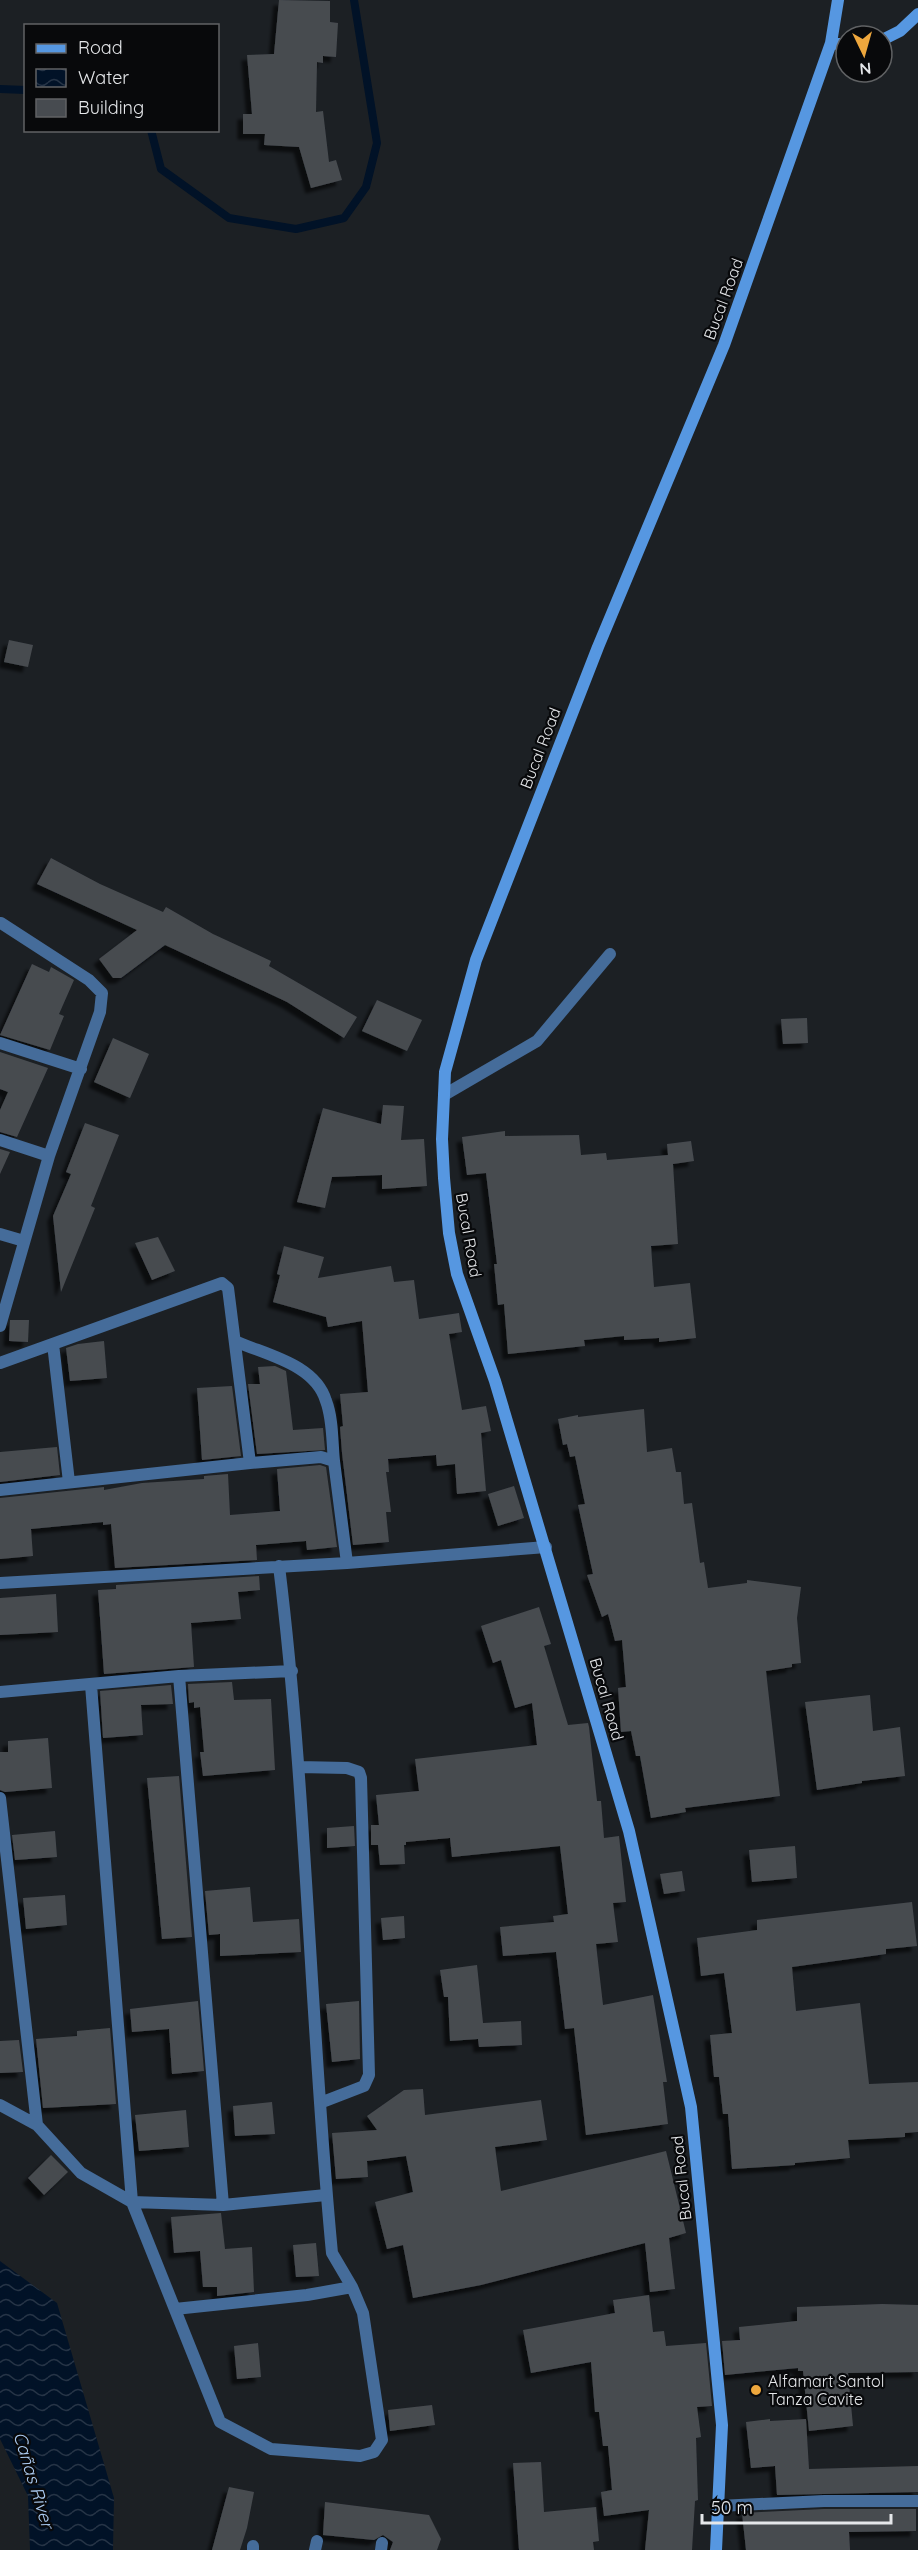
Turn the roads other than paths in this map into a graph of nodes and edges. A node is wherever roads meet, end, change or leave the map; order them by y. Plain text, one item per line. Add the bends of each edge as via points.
1 (838, 0) edge
2 (918, 14) edge
3 (894, 34) edge
4 (831, 43) junction
5 (834, 43) edge
6 (1, 923) edge
7 (610, 954) dead end
8 (0, 1044) edge
9 (81, 1069) junction
10 (444, 1095) junction
11 (0, 1140) edge
12 (50, 1156) junction
13 (0, 1234) edge
14 (24, 1241) junction
15 (0, 1326) edge
16 (235, 1341) junction
17 (53, 1344) junction
18 (0, 1364) edge
19 (334, 1461) junction
20 (250, 1463) junction
21 (69, 1482) junction
22 (0, 1490) edge
23 (546, 1547) junction
24 (347, 1563) junction
25 (279, 1566) junction
26 (0, 1583) edge
27 (292, 1671) junction
28 (179, 1676) junction
29 (91, 1685) junction
30 (0, 1692) edge
31 (299, 1767) junction
32 (0, 1798) edge
33 (320, 2103) junction
34 (0, 2105) edge
35 (37, 2125) junction
36 (326, 2195) junction
37 (132, 2202) junction
38 (223, 2205) junction
39 (352, 2287) junction
40 (175, 2309) junction
41 (918, 2501) edge
42 (719, 2506) junction
43 (716, 2550) edge

1 - 4 street, Bucal Road
2 - 3 street
4 - 5 street
4 - 10 street, Bucal Road via 724,345 598,646 476,960 445,1072
6 - 9 street via 89,980 102,993 100,1012
7 - 10 street via 537,1041
8 - 9 street
9 - 12 street
10 - 23 street, Bucal Road via 444,1178 457,1274
11 - 12 street
12 - 14 street
13 - 14 street
14 - 15 street
16 - 17 street via 228,1288 222,1283
16 - 19 street via 294,1366 316,1383 326,1400
16 - 20 street
17 - 18 street
17 - 21 street
19 - 20 street via 321,1456
19 - 24 street
20 - 21 street
21 - 22 street
23 - 24 street
23 - 42 street, Bucal Road via 629,1831 691,2107 722,2425
24 - 25 street
25 - 26 street
25 - 27 street
27 - 28 street
27 - 31 street
28 - 29 street
28 - 38 street
29 - 30 street
29 - 37 street
31 - 33 street
31 - 33 street via 347,1768 359,1772 361,1778 369,2075 364,2086
32 - 35 street
33 - 36 street
34 - 35 street
35 - 37 street via 81,2173
36 - 38 street
36 - 39 street via 332,2253
37 - 38 street
37 - 40 street
39 - 40 street
39 - 40 street via 363,2313 382,2440 374,2452 360,2456 271,2448 220,2422
41 - 42 street
42 - 43 street, Bucal Road

